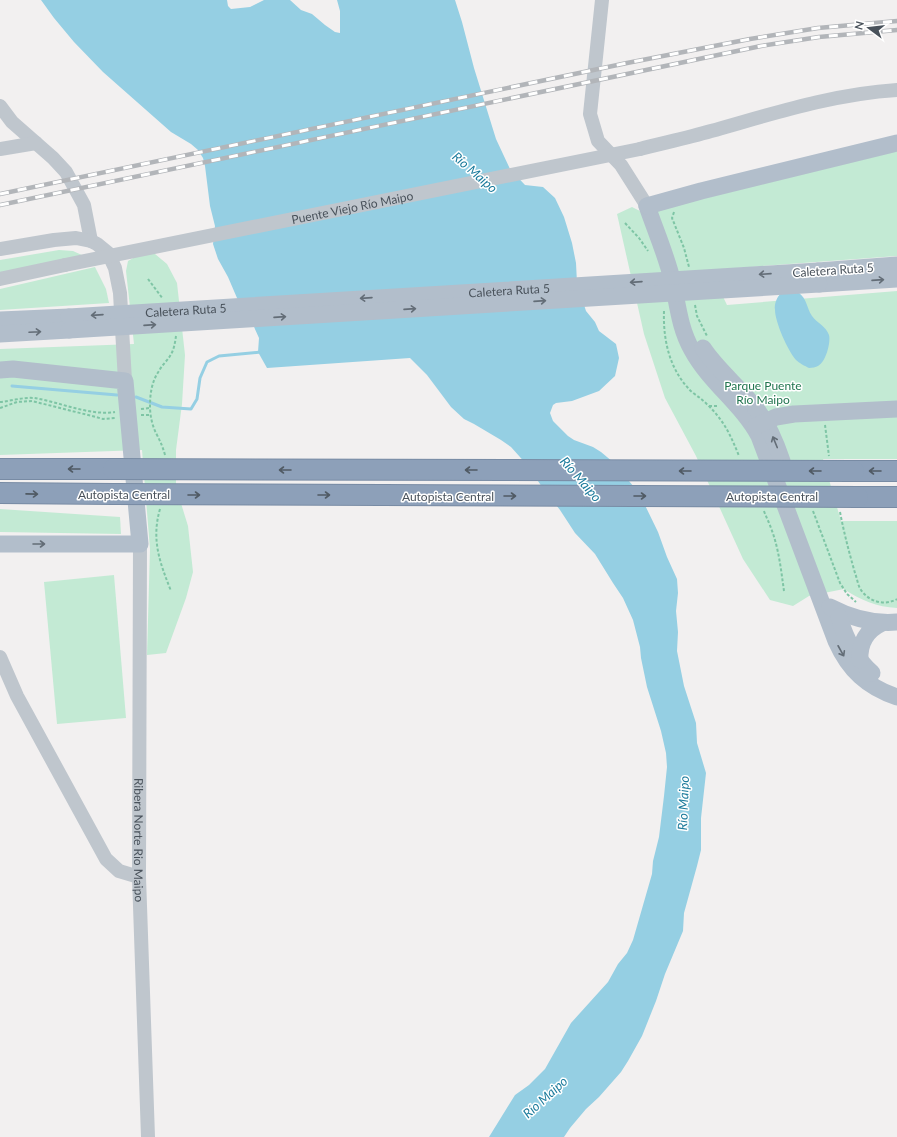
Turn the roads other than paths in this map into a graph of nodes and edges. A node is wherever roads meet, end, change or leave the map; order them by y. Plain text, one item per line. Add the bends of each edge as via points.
1 (602, 0) edge
2 (897, 90) edge
3 (0, 106) edge
4 (36, 143) junction
5 (897, 143) edge
6 (0, 149) edge
7 (647, 206) junction
8 (91, 241) junction
9 (0, 249) edge
10 (897, 265) edge
11 (819, 277) junction
12 (0, 279) edge
13 (897, 279) edge
14 (0, 320) edge
15 (69, 323) junction
16 (0, 334) edge
17 (0, 370) edge
18 (126, 381) junction
19 (897, 409) edge
20 (760, 424) junction
21 (0, 469) edge
22 (897, 471) edge
23 (0, 493) edge
24 (897, 497) edge
25 (0, 544) edge
26 (140, 544) junction
27 (829, 606) junction
28 (889, 622) edge
29 (0, 656) edge
30 (860, 660) junction
31 (897, 687) edge
32 (897, 697) edge
33 (139, 877) junction
34 (148, 1137) edge

1 - 7 street via 590,114 598,141 621,165
2 - 12 street, Puente Viejo Río Maipo, bridge via 860,94 782,110 640,149
3 - 4 street via 12,122
4 - 6 street
4 - 8 street via 66,172 76,188 84,205
5 - 7 main road via 722,185
7 - 20 main road via 662,220 674,246 688,313 703,348 711,360 753,404
8 - 9 street via 67,238
8 - 18 street via 108,253 118,277
10 - 11 main road, Caletera Ruta 5
11 -> 13 main road, Caletera Ruta 5
11 - 15 main road, Caletera Ruta 5, bridge
14 - 15 main road, Caletera Ruta 5
16 -> 15 main road, Caletera Ruta 5
17 - 18 main road via 12,369
18 - 26 main road
19 - 20 main road via 785,415
20 - 27 main road via 776,445
22 -> 21 highway, Autopista Central, bridge
23 -> 24 highway, Autopista Central, bridge
25 -> 26 main road
26 - 33 street, Ribera Norte Rio Maipo
27 - 28 main road via 860,619
27 - 30 main road
27 -> 32 main road via 836,641 851,667 872,686
28 - 30 main road via 871,629 864,638
29 - 33 street via 17,696 106,859 119,871
30 - 31 main road via 876,675
33 - 34 street, Ribera Norte Rio Maipo

